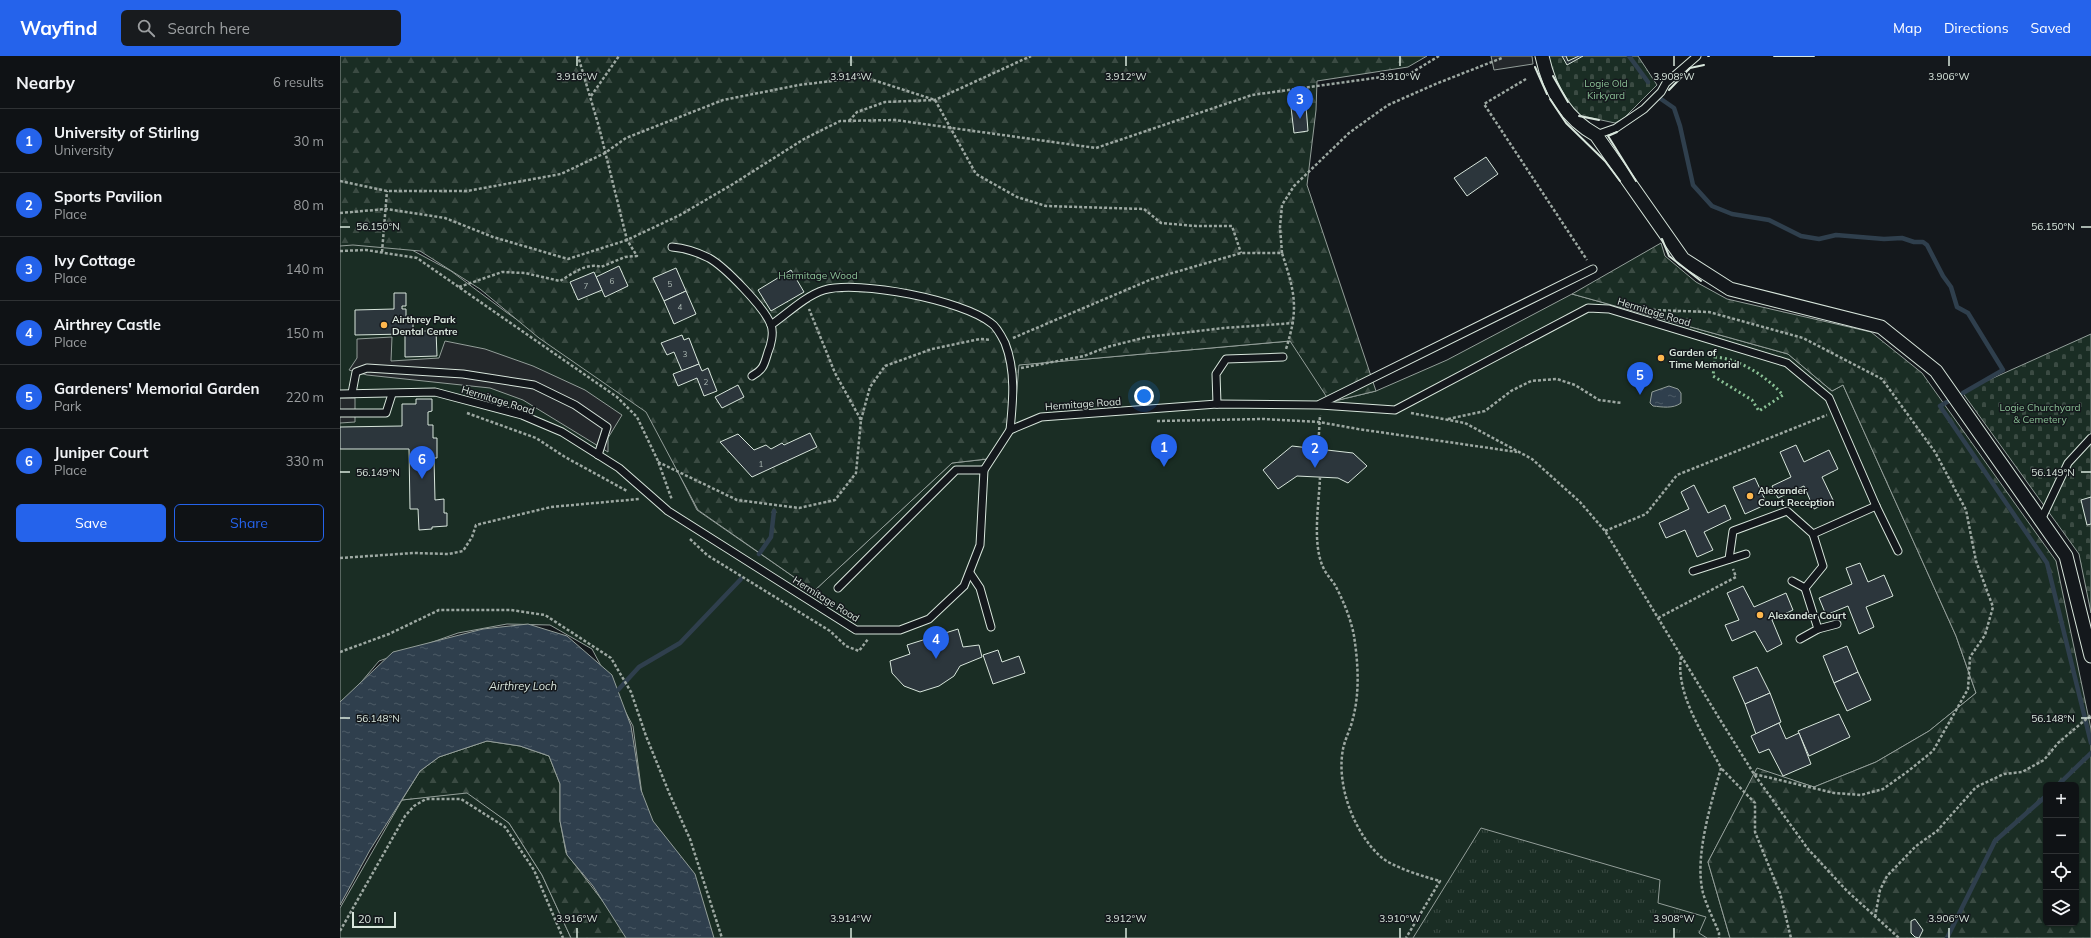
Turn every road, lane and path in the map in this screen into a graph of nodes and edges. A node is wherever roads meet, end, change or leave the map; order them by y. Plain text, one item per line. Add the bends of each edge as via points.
1 (578, 56) edge
2 (619, 56) edge
3 (1031, 56) edge
4 (1439, 56) edge
5 (1542, 56) edge
6 (1697, 56) edge
7 (1502, 58) dead end
8 (1526, 78) dead end
9 (591, 96) junction
10 (935, 100) junction
11 (848, 121) junction
12 (950, 129) junction
13 (1596, 135) junction
14 (605, 153) junction
15 (340, 181) edge
16 (387, 191) junction
17 (386, 209) junction
18 (340, 213) edge
19 (627, 240) junction
20 (672, 247) dead end
21 (340, 251) edge
22 (382, 252) junction
23 (1241, 253) junction
24 (1282, 253) junction
25 (1593, 269) joint
26 (459, 287) junction
27 (805, 300) junction
28 (1647, 310) dead end
29 (1294, 324) junction
30 (771, 325) junction
31 (1004, 342) junction
32 (1283, 357) joint
33 (1011, 370) junction
34 (752, 376) dead end
35 (352, 393) junction
36 (340, 394) edge
37 (392, 394) junction
38 (1622, 403) dead end
39 (1217, 404) junction
40 (1320, 405) junction
41 (1395, 410) junction
42 (465, 412) dead end
43 (1835, 412) junction
44 (340, 413) edge
45 (861, 420) junction
46 (1446, 420) junction
47 (1151, 421) dead end
48 (1319, 422) junction
49 (1010, 430) junction
50 (2091, 438) edge
51 (1318, 450) dead end
52 (1520, 452) junction
53 (598, 455) junction
54 (658, 461) junction
55 (984, 470) junction
56 (1320, 477) dead end
57 (628, 491) dead end
58 (635, 495) dead end
59 (1876, 506) junction
60 (679, 518) junction
61 (2041, 520) junction
62 (1605, 531) junction
63 (685, 534) dead end
64 (1813, 534) junction
65 (1898, 551) dead end
66 (1746, 554) dead end
67 (340, 558) edge
68 (1729, 559) junction
69 (1693, 571) dead end
70 (970, 573) junction
71 (1792, 581) dead end
72 (838, 588) dead end
73 (1805, 588) junction
74 (1658, 618) junction
75 (1837, 624) dead end
76 (990, 627) dead end
77 (1818, 629) junction
78 (870, 630) junction
79 (1800, 639) dead end
80 (340, 652) edge
81 (1681, 656) junction
82 (2091, 656) edge
83 (2091, 715) edge
84 (1721, 768) junction
85 (1754, 774) junction
86 (1875, 916) junction
87 (340, 931) edge
88 (563, 938) edge
89 (722, 938) edge
90 (1406, 938) edge
91 (1719, 938) edge
92 (1791, 938) edge
93 (1899, 938) edge

1 - 9 path
2 - 9 path
3 - 10 path
4 - 12 path via 1411,73 1252,95 1096,148
5 - 13 street via 1552,89 1564,107 1586,129
6 - 13 lane via 1666,84 1644,109 1616,128
7 - 24 path via 1388,105 1349,133 1294,186 1282,205
8 - 25 path via 1484,104
9 - 14 path
10 - 11 path via 886,102 858,112
10 - 12 path
10 - 14 path via 864,77 799,85 723,100 626,138
11 - 12 path via 895,120
11 - 19 path via 840,121 804,139 693,208
12 - 23 path via 976,174 1017,197 1046,206 1144,209 1161,224 1232,226
13 - 61 street via 1683,259 1730,289 1880,327 1936,371
14 - 16 path via 561,174 467,191
14 - 19 path
15 - 16 path
16 - 17 path
17 - 18 path
17 - 19 path via 445,218 493,237 568,259
17 - 22 path
19 - 26 path via 637,256 625,257 601,267 595,265 576,271 560,281 525,273 502,272
20 - 30 lane via 687,248 710,259 738,283
21 - 22 path
22 - 26 path via 417,258
23 - 24 path
23 - 31 path via 1152,279
24 - 29 path via 1294,288
25 - 40 lane
26 - 54 path via 618,397 637,417
27 - 30 lane
27 - 31 lane via 824,290 856,287 895,291 968,311 992,323
27 - 45 path via 835,373
28 - 85 path via 1709,312 1803,338 1882,379 1935,452 1966,510 1976,561 1993,607 1985,634 1970,657 1968,689 1933,751 1883,789 1861,795 1834,793
29 - 32 path
29 - 33 path via 1224,328 1147,338 1107,347 1084,356
30 - 34 lane via 771,343 762,370
31 - 33 lane
31 - 45 path via 980,339 932,348 885,366 870,387
32 - 39 lane via 1226,359 1216,374
33 - 49 lane via 1013,401
35 - 36 lane, Hermitage Road
35 - 37 lane, Hermitage Road
35 - 53 lane via 356,372 367,368 463,374 534,385 575,405 608,427
37 - 44 lane via 386,413
37 - 53 lane, Hermitage Road via 435,392 522,415 562,432
38 - 46 path via 1599,400 1575,385 1557,379 1531,381 1510,391 1485,411
39 - 40 lane, Hermitage Road
39 - 49 lane, Hermitage Road via 1041,417
40 - 41 lane, Hermitage Road
40 - 48 path
41 - 43 lane, Hermitage Road via 1588,308 1609,309 1787,363 1829,398
41 - 46 path
42 - 57 path via 536,438
43 - 59 lane, Hermitage Road
43 - 62 path via 1677,475 1646,514
45 - 54 path via 856,473 835,500 799,508 738,500
46 - 52 path via 1465,424
47 - 48 path via 1263,419
48 - 51 path
48 - 52 path
49 - 55 lane, Hermitage Road
50 - 61 lane via 2068,463
52 - 62 path via 1532,459 1580,502
53 - 60 lane, Hermitage Road via 619,468
54 - 60 path
55 - 70 lane, Hermitage Road via 980,545
55 - 72 lane via 956,470
56 - 90 path via 1317,545 1323,567 1347,612 1354,635 1358,671 1354,717 1342,750 1345,795 1360,833 1382,858 1440,881
58 - 67 path via 642,499 551,507 476,525 472,537 462,551 449,554 414,553
59 - 64 lane
59 - 65 lane, Hermitage Road
60 - 78 lane, Hermitage Road via 856,630
61 - 82 street via 2066,556
62 - 74 path
63 - 78 path via 706,555 830,631 846,646 859,651 868,641
64 - 68 lane via 1787,511 1733,531
64 - 73 lane via 1823,566
66 - 68 lane
68 - 69 lane
68 - 74 path via 1736,577
70 - 76 lane via 980,588
70 - 78 lane, Hermitage Road via 964,586 929,619 900,630
71 - 73 lane
73 - 77 lane
74 - 81 path
75 - 77 lane
77 - 79 lane
80 - 89 path via 389,634 439,610 511,610 545,615 611,658 630,690 670,795 690,839
81 - 84 path via 1679,669 1689,707
81 - 85 path
83 - 86 path via 2058,743 2044,760 2022,772 2004,774 1976,787 1937,831 1916,846 1887,876 1880,890
84 - 91 path via 1701,857 1703,892
84 - 92 path via 1756,802 1756,832 1780,893
85 - 86 path via 1808,850
86 - 93 path
87 - 88 path via 405,816 414,806 426,799 461,799 505,827 534,870

